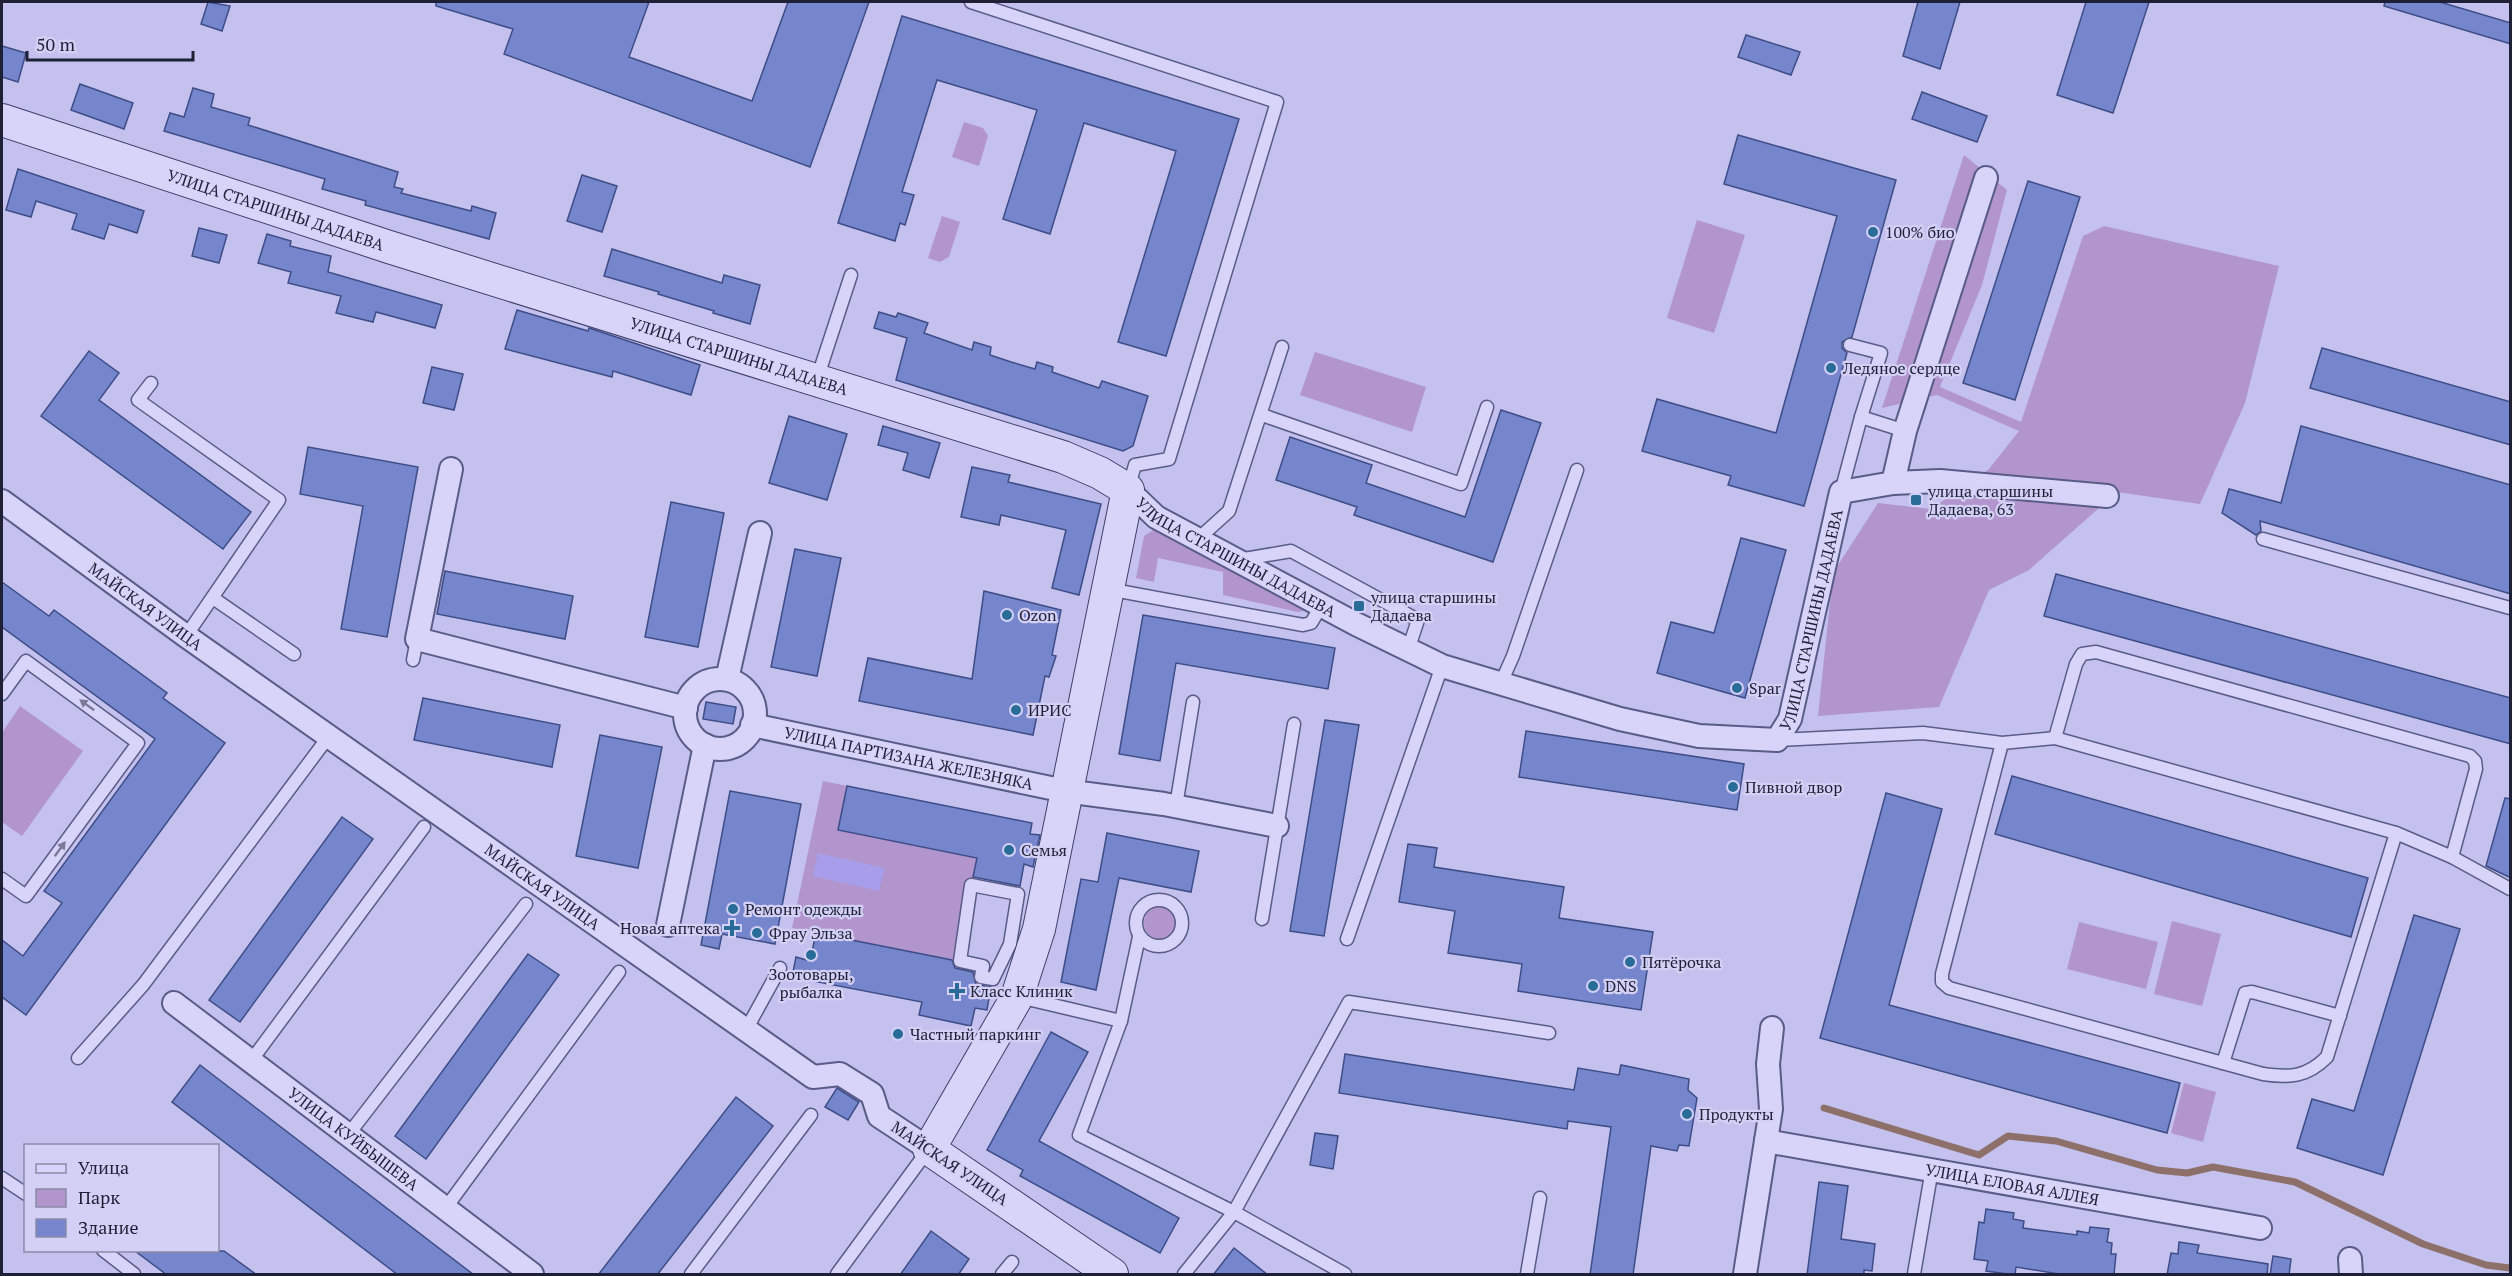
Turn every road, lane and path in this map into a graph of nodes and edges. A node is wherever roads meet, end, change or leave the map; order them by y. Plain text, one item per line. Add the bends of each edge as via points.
1 (971, 2) edge
2 (2, 120) edge
3 (1986, 178) dead end
4 (851, 275) dead end
5 (1850, 345) dead end
6 (1282, 347) dead end
7 (817, 381) junction
8 (151, 383) dead end
9 (1487, 407) dead end
10 (1262, 415) junction
11 (1861, 417) junction
12 (1905, 431) junction
13 (451, 469) dead end
14 (1577, 470) dead end
15 (1893, 483) junction
16 (1128, 490) junction
17 (1841, 492) junction
18 (2107, 496) dead end
19 (2, 501) edge
20 (760, 533) dead end
21 (2262, 539) dead end
22 (1197, 540) junction
23 (1237, 560) junction
24 (1107, 589) junction
25 (213, 598) junction
26 (1322, 605) junction
27 (2511, 608) edge
28 (186, 636) junction
29 (1408, 650) junction
30 (294, 654) dead end
31 (1443, 666) junction
32 (727, 679) junction
33 (1500, 685) junction
34 (2, 694) edge
35 (1193, 702) dead end
36 (686, 708) junction
37 (1294, 724) dead end
38 (752, 725) junction
39 (329, 736) junction
40 (2055, 738) junction
41 (1777, 740) junction
42 (2002, 743) junction
43 (705, 745) junction
44 (1065, 791) junction
45 (1176, 806) junction
46 (1277, 826) junction
47 (424, 827) dead end
48 (2396, 833) junction
49 (2452, 857) junction
50 (2, 879) edge
51 (2511, 889) edge
52 (526, 904) dead end
53 (1029, 917) junction
54 (1262, 920) dead end
55 (669, 925) dead end
56 (1139, 937) dead end
57 (1347, 939) dead end
58 (780, 968) dead end
59 (619, 972) dead end
60 (1017, 997) junction
61 (174, 1003) dead end
62 (2340, 1016) junction
63 (1121, 1021) junction
64 (1772, 1028) dead end
65 (746, 1030) junction
66 (1548, 1033) dead end
67 (78, 1058) dead end
68 (251, 1062) junction
69 (2223, 1064) junction
70 (811, 1115) dead end
71 (348, 1135) junction
72 (1766, 1141) junction
73 (929, 1149) junction
74 (1932, 1169) junction
75 (2, 1178) edge
76 (24, 1193) edge
77 (1540, 1198) dead end
78 (445, 1209) junction
79 (1234, 1212) junction
80 (2259, 1228) dead end
81 (103, 1252) edge
82 (1012, 1262) dead end
83 (134, 1275) edge
84 (532, 1275) edge
85 (691, 1275) edge
86 (837, 1275) edge
87 (1002, 1275) edge
88 (1112, 1275) edge
89 (1184, 1275) edge
90 (1345, 1275) edge
91 (1527, 1275) edge
92 (1744, 1275) edge
93 (1914, 1275) edge

1 - 16 lane via 1277,102 1169,459 1135,465
2 - 7 street, УЛИЦА СТАРШИНЫ ДАДАЕВА via 389,248
3 - 12 street
4 - 7 lane
5 - 11 lane via 1881,353
6 - 10 lane
7 - 16 street, УЛИЦА СТАРШИНЫ ДАДАЕВА via 1063,458
8 - 25 lane via 138,400 279,500
9 - 10 lane via 1461,484
10 - 22 lane via 1229,512
11 - 12 lane
11 - 17 lane
12 - 15 street
13 - 36 street via 415,649
14 - 33 lane
15 - 17 street, УЛИЦА СТАРШИНЫ ДАДАЕВА
15 - 18 street, УЛИЦА СТАРШИНЫ ДАДАЕВА via 1940,481
16 - 22 street, УЛИЦА СТАРШИНЫ ДАДАЕВА via 1156,517
16 - 24 street
17 - 41 street, УЛИЦА СТАРШИНЫ ДАДАЕВА via 1790,719
19 - 28 street, МАЙСКАЯ УЛИЦА
20 - 32 street
21 - 27 lane
22 - 23 street, УЛИЦА СТАРШИНЫ ДАДАЕВА
23 - 26 street, УЛИЦА СТАРШИНЫ ДАДАЕВА
23 - 29 lane via 1291,551 1418,620
24 - 26 lane via 1303,625 1311,623
24 - 44 street
25 - 28 lane
25 - 30 lane
26 - 29 street, УЛИЦА СТАРШИНЫ ДАДАЕВА
28 - 39 street, МАЙСКАЯ УЛИЦА
29 - 31 street, УЛИЦА СТАРШИНЫ ДАДАЕВА
31 - 33 street, УЛИЦА СТАРШИНЫ ДАДАЕВА
31 - 57 lane
32 - 36 street via 703,683 689,698
32 - 38 street via 751,698
33 - 41 street, УЛИЦА СТАРШИНЫ ДАДАЕВА via 1620,719 1699,736
50 -> 34 lane via 26,896 138,743 26,661
35 - 45 lane
36 - 43 street via 691,734
37 - 46 lane
38 - 43 street via 740,742 730,747 717,749
38 - 44 street, УЛИЦА ПАРТИЗАНА ЖЕЛЕЗНЯКА
39 - 65 street, МАЙСКАЯ УЛИЦА
39 - 67 lane via 143,985
40 - 42 lane
40 - 48 lane
40 - 49 lane via 2076,664 2082,654 2096,652 2470,756 2476,769
41 - 42 lane via 1923,733
42 - 69 lane via 1942,982 1949,988
43 - 55 street
44 - 45 street, УЛИЦА ПАРТИЗАНА ЖЕЛЕЗНЯКА
44 - 53 street
45 - 46 street, УЛИЦА ПАРТИЗАНА ЖЕЛЕЗНЯКА
46 - 54 lane
47 - 68 lane
48 - 49 lane
48 - 62 lane
49 - 51 lane
52 - 71 lane
53 - 53 lane via 993,979 981,977 983,966 960,961 971,885 1018,894
53 - 60 street
56 - 63 lane
58 - 65 lane
59 - 78 lane
60 - 63 lane
60 - 73 street via 966,1072
61 - 68 street, УЛИЦА КУЙБЫШЕВА
62 - 69 lane via 2327,1057 2302,1075 2285,1078
62 - 69 lane via 2245,993
63 - 79 lane via 1079,1135
64 - 72 street via 1768,1064 1771,1109
65 - 73 street, МАЙСКАЯ УЛИЦА via 813,1077 840,1074 872,1095 879,1116
66 - 79 lane via 1349,1002
68 - 71 street, УЛИЦА КУЙБЫШЕВА
70 - 85 lane
71 - 78 street, УЛИЦА КУЙБЫШЕВА
72 - 74 street, УЛИЦА ЕЛОВАЯ АЛЛЕЯ
72 - 92 street
73 - 86 lane
73 - 88 street, МАЙСКАЯ УЛИЦА
74 - 80 street, УЛИЦА ЕЛОВАЯ АЛЛЕЯ
74 - 93 lane
75 - 76 lane
77 - 91 lane
78 - 84 street, УЛИЦА КУЙБЫШЕВА
79 - 89 lane
79 - 90 lane
81 - 83 lane
82 - 87 lane

